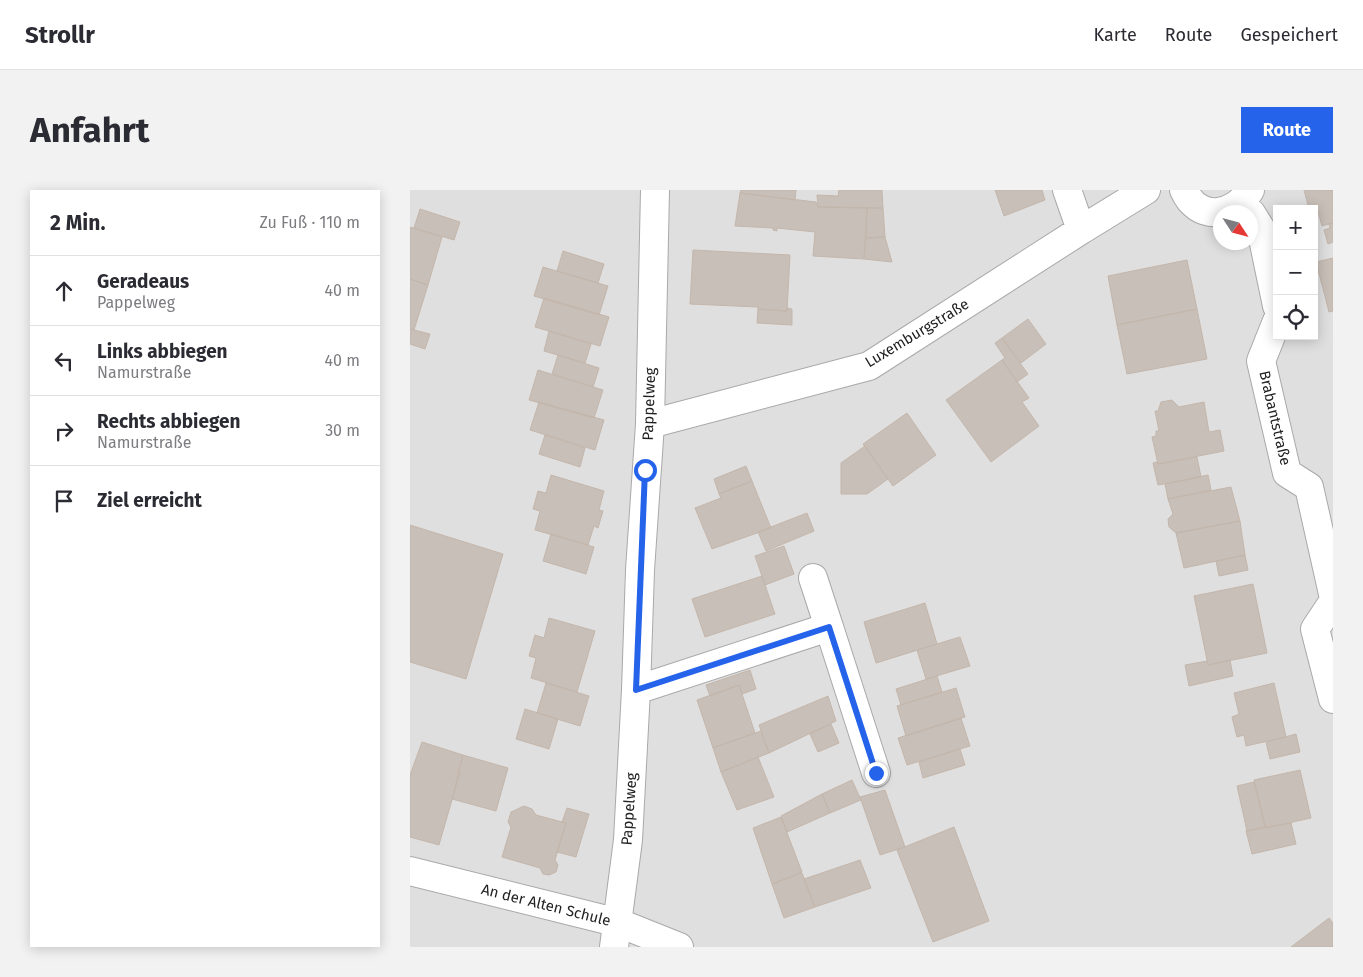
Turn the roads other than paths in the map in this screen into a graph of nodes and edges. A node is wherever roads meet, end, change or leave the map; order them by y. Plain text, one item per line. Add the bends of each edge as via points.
1 (655, 190) edge
2 (1067, 190) edge
3 (1146, 190) edge
4 (1184, 190) edge
5 (1248, 204) edge
6 (1082, 230) junction
7 (1275, 295) edge
8 (1273, 331) edge
9 (650, 424) junction
10 (813, 578) dead end
11 (1333, 594) edge
12 (1333, 602) edge
13 (829, 627) junction
14 (636, 690) junction
15 (1333, 699) edge
16 (876, 773) dead end
17 (410, 871) edge
18 (617, 935) edge
19 (679, 947) edge

1 - 9 street, Pappelweg
2 - 6 street
3 - 6 street, Luxemburgstraße
4 - 5 street via 1193,204 1213,212
5 - 7 street via 1261,229
6 - 9 street, Luxemburgstraße via 869,366
8 - 11 street, Brabantstraße via 1261,362 1287,473 1309,487
9 - 14 street, Pappelweg
10 - 13 street
12 - 15 street via 1315,629
13 - 14 street
13 - 16 street
14 - 18 street, Pappelweg via 628,840
17 - 18 street, An der Alten Schule
18 - 19 street, An der Alten Schule

